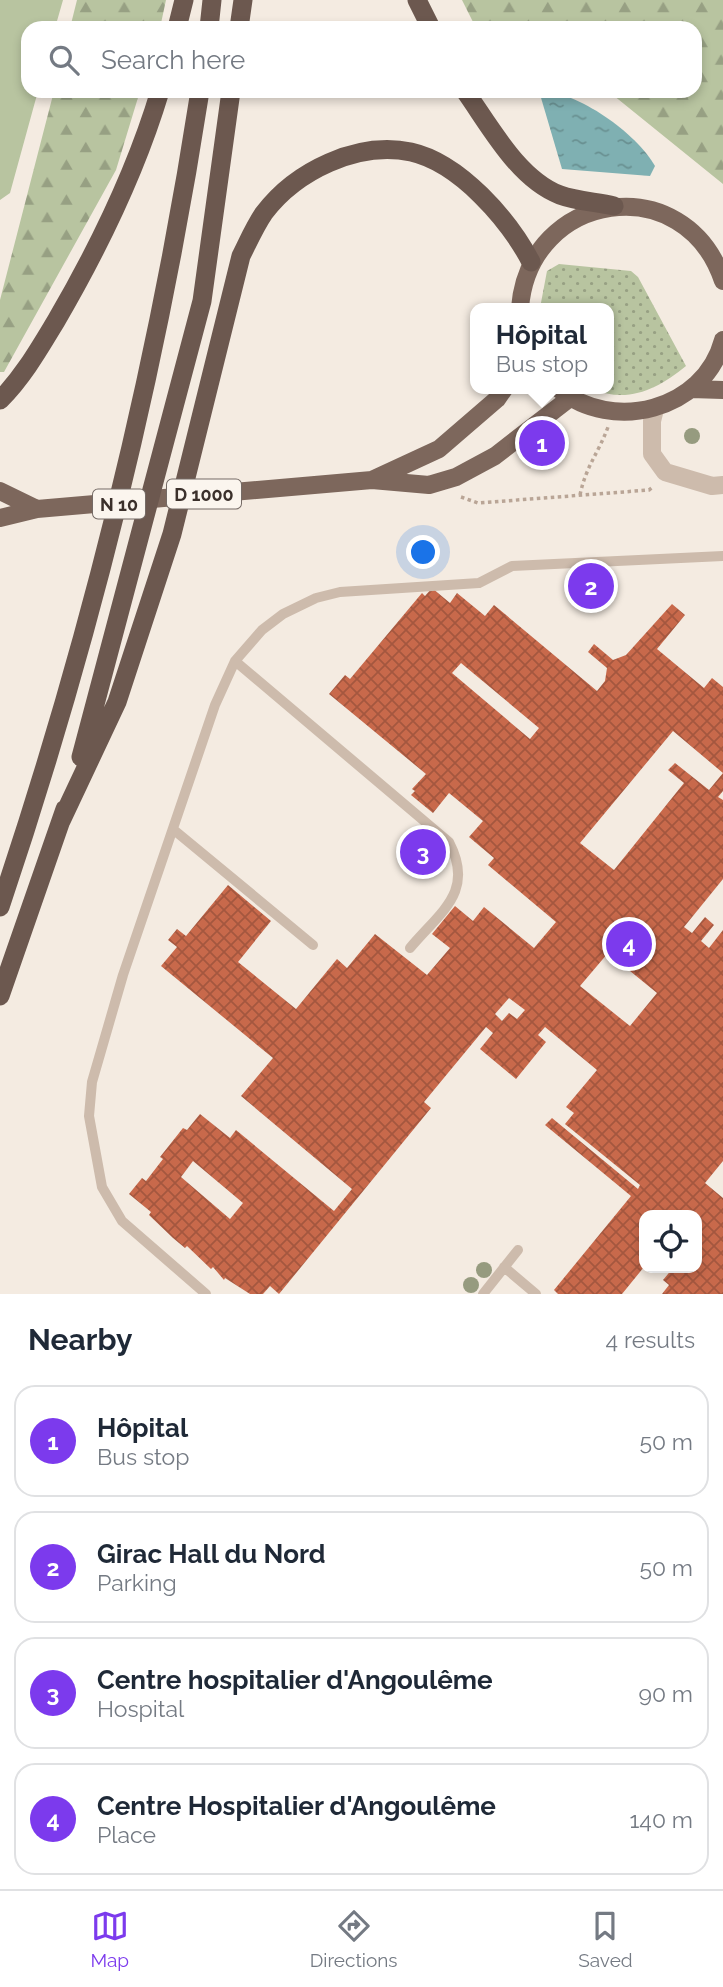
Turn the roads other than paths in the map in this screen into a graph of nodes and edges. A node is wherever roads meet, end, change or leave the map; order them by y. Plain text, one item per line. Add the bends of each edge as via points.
1 (184, 0) edge
2 (212, 0) edge
3 (243, 0) edge
4 (416, 0) edge
5 (179, 21) edge
6 (210, 21) edge
7 (240, 21) edge
8 (427, 21) edge
9 (157, 98) edge
10 (199, 98) edge
11 (230, 98) edge
12 (469, 98) edge
13 (614, 206) junction
14 (531, 262) junction
15 (723, 281) edge
16 (521, 303) edge
17 (723, 340) edge
18 (691, 389) junction
19 (723, 390) edge
20 (500, 394) edge
21 (563, 394) edge
22 (566, 394) edge
23 (0, 400) edge
24 (655, 409) junction
25 (372, 480) junction
26 (723, 485) edge
27 (0, 491) edge
28 (37, 509) junction
29 (0, 519) edge
30 (723, 556) edge
31 (235, 661) junction
32 (61, 821) junction
33 (174, 830) junction
34 (0, 907) edge
35 (313, 945) dead end
36 (410, 947) dead end
37 (0, 996) edge
38 (518, 1250) dead end
39 (504, 1267) junction
40 (206, 1294) edge
41 (483, 1294) edge
42 (536, 1294) edge

1 - 5 highway
2 - 6 highway
3 - 7 highway
4 - 8 highway
9 - 23 highway via 127,180 79,280 37,354
10 - 34 highway, N 10 via 132,453 59,723
11 - 32 highway, N 10 via 202,301 97,705
12 - 13 highway via 539,183 561,195
13 - 14 main road via 580,215 552,234
13 - 15 main road via 645,207 674,218 699,237 717,262
14 - 16 main road
14 - 32 highway via 500,213 438,164 412,152 381,150 316,168 287,188 263,214 241,256 172,534 117,702
17 - 18 main road via 708,370
18 - 19 main road
18 - 24 main road
20 - 25 main road, D 1000 via 439,449
21 - 25 main road, D 1000 via 495,456 456,477 429,485
22 - 24 main road via 590,408 613,413
24 - 26 street via 652,454 669,473
25 - 28 main road, D 1000
27 - 28 main road
28 - 29 main road, D 1000
30 - 31 lane via 512,566 479,583 340,592 283,614
31 - 33 lane via 215,705
31 - 36 lane via 449,842 460,865 459,886
32 - 37 highway, N 10
33 - 35 lane
33 - 40 lane via 123,975 92,1082 89,1116 102,1187 122,1221
38 - 39 lane
39 - 41 lane
39 - 42 lane

